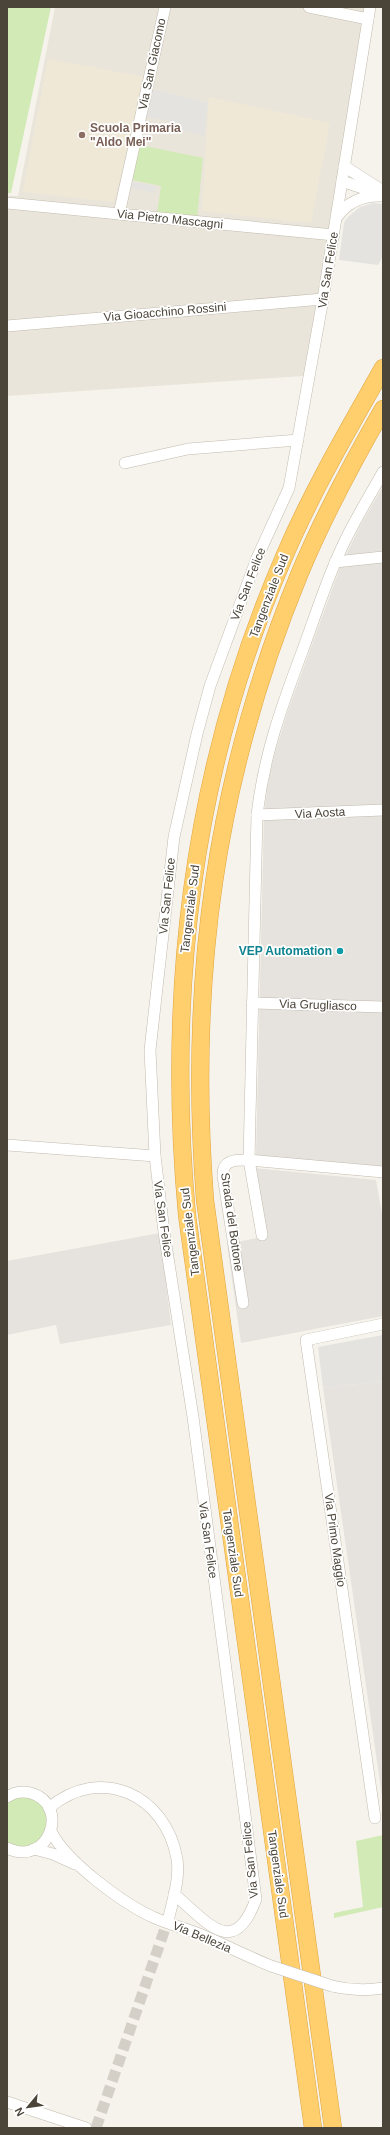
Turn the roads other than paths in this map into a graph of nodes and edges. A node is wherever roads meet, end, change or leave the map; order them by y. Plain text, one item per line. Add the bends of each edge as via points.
1 (165, 7) edge
2 (309, 7) edge
3 (370, 7) edge
4 (368, 19) junction
5 (344, 166) junction
6 (342, 181) junction
7 (383, 194) edge
8 (7, 203) edge
9 (119, 214) junction
10 (336, 218) junction
11 (334, 235) junction
12 (323, 299) junction
13 (7, 326) edge
14 (383, 368) edge
15 (383, 409) edge
16 (298, 440) junction
17 (125, 463) dead end
18 (383, 472) edge
19 (383, 557) edge
20 (335, 562) junction
21 (383, 810) edge
22 (257, 815) junction
23 (252, 1003) junction
24 (383, 1007) edge
25 (7, 1145) edge
26 (155, 1156) junction
27 (249, 1160) junction
28 (383, 1172) edge
29 (262, 1235) dead end
30 (243, 1304) dead end
31 (383, 1324) edge
32 (7, 1797) edge
33 (49, 1808) junction
34 (375, 1818) dead end
35 (51, 1831) junction
36 (7, 1848) edge
37 (34, 1849) junction
38 (82, 1868) junction
39 (174, 1894) junction
40 (169, 1917) tunnel mouth
41 (383, 1988) edge
42 (7, 2102) edge
43 (86, 2128) edge
44 (313, 2128) edge
45 (333, 2128) edge

1 - 9 street, Via San Giacomo
2 - 4 street
3 - 4 street, Via San Felice
4 - 5 street, Via San Felice
5 - 6 street, Via San Felice
5 - 7 street
6 - 7 street
6 - 10 street, Via San Felice
7 - 10 street, Via San Felice via 355,200
8 - 9 street, Via Pietro Mascagni
9 - 11 street, Via Pietro Mascagni
10 - 11 street, Via San Felice
11 - 12 street, Via San Felice
12 - 13 street, Via Gioacchino Rossini
12 - 16 street, Via San Felice
14 - 44 highway, Tangenziale Sud via 335,453 298,526 266,600 238,680 213,772 196,861 186,938 179,1034 180,1122 188,1222
15 - 45 highway, Tangenziale Sud via 353,461 300,574 271,648 247,726 223,824 212,894 205,947 200,1039 205,1200
16 - 17 street via 188,449
16 - 26 street, Via San Felice via 289,488 257,558 210,686 174,837 150,1050
18 - 20 street via 353,523
19 - 20 street
20 - 22 street via 280,711 266,758
21 - 22 street, Via Aosta
22 - 23 street
23 - 24 street, Via Grugliasco
23 - 27 street
25 - 26 street
26 - 39 street, Via San Felice via 193,1417 256,1899 250,1917 244,1925 230,1933 208,1922
27 - 28 street, Strada del Bottone
27 - 29 street
27 - 30 street, Strada del Bottone via 232,1161 223,1169
31 - 34 street, Via Primo Maggio via 306,1340
32 - 33 street via 26,1792 41,1798
33 - 35 street, Via Bellezia via 52,1819
33 - 39 street via 84,1788 113,1788 136,1796 154,1811 168,1829 177,1861
35 - 37 street via 43,1844
35 - 38 street, Via Bellezia via 61,1847
36 - 37 street, Via Bellezia via 26,1852
37 - 38 street, Via Bellezia via 53,1854
38 - 41 street, Via Bellezia, bridge via 125,1902 154,1918 204,1936 271,1966 347,1990
39 - 40 street
42 - 43 street

